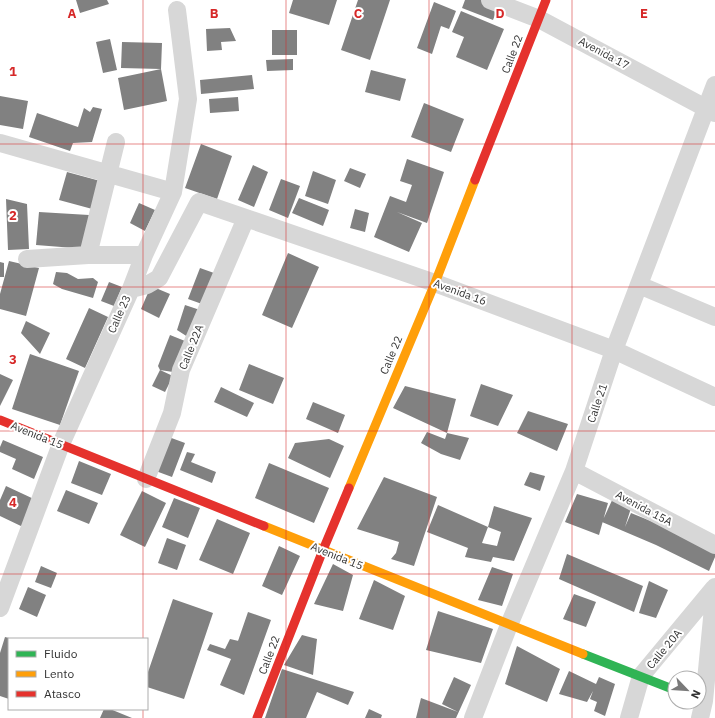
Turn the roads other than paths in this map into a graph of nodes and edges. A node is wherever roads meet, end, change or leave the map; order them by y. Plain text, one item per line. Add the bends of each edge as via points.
1 (490, 0) edge
2 (546, 0) edge
3 (176, 10) dead end
4 (539, 19) junction
5 (715, 85) edge
6 (711, 111) edge
7 (116, 142) dead end
8 (0, 143) edge
9 (109, 174) junction
10 (173, 192) junction
11 (246, 218) junction
12 (88, 255) junction
13 (144, 255) junction
14 (27, 259) dead end
15 (434, 283) junction
16 (638, 285) junction
17 (131, 289) junction
18 (715, 317) edge
19 (614, 350) junction
20 (715, 397) edge
21 (0, 420) edge
22 (61, 444) junction
23 (574, 471) junction
24 (146, 480) junction
25 (715, 545) edge
26 (323, 550) junction
27 (715, 588) edge
28 (0, 608) edge
29 (509, 625) junction
30 (707, 674) edge
31 (641, 676) junction
32 (667, 687) edge
33 (257, 718) edge
34 (473, 718) edge
35 (629, 718) edge

1 - 4 street, Avenida 17
2 - 4 street, Calle 22
3 - 10 street, Calle 23 via 188,98
4 - 6 street, Avenida 17
4 - 15 street, Calle 22
5 - 6 street, Calle 21
6 - 16 street, Calle 21
7 - 9 street
8 - 9 street
9 - 10 street
9 - 12 street
10 - 13 street, Calle 23
11 - 15 street, Avenida 16
11 - 17 street, Avenida 16 via 199,202 159,278 147,285
11 - 24 street, Calle 22A via 180,370 172,413
12 - 13 street
12 - 14 street
13 - 17 street, Calle 23
15 - 19 street, Avenida 16
15 - 26 street, Calle 22
16 - 18 street
16 - 19 street, Calle 21
17 - 22 street, Calle 23
19 - 20 street, Avenida 16
19 - 23 street, Calle 21
21 - 22 street, Avenida 15
22 - 24 street, Avenida 15
22 - 28 street, Calle 23
23 - 25 street, Avenida 15A
23 - 29 street, Calle 21
24 - 26 street, Avenida 15
26 - 29 street, Avenida 15
26 - 33 street, Calle 22
27 - 30 street
27 - 31 street, Calle 20A
29 - 31 street, Avenida 15
29 - 34 street, Calle 21
31 - 32 street, Avenida 15
31 - 35 street, Calle 20A

